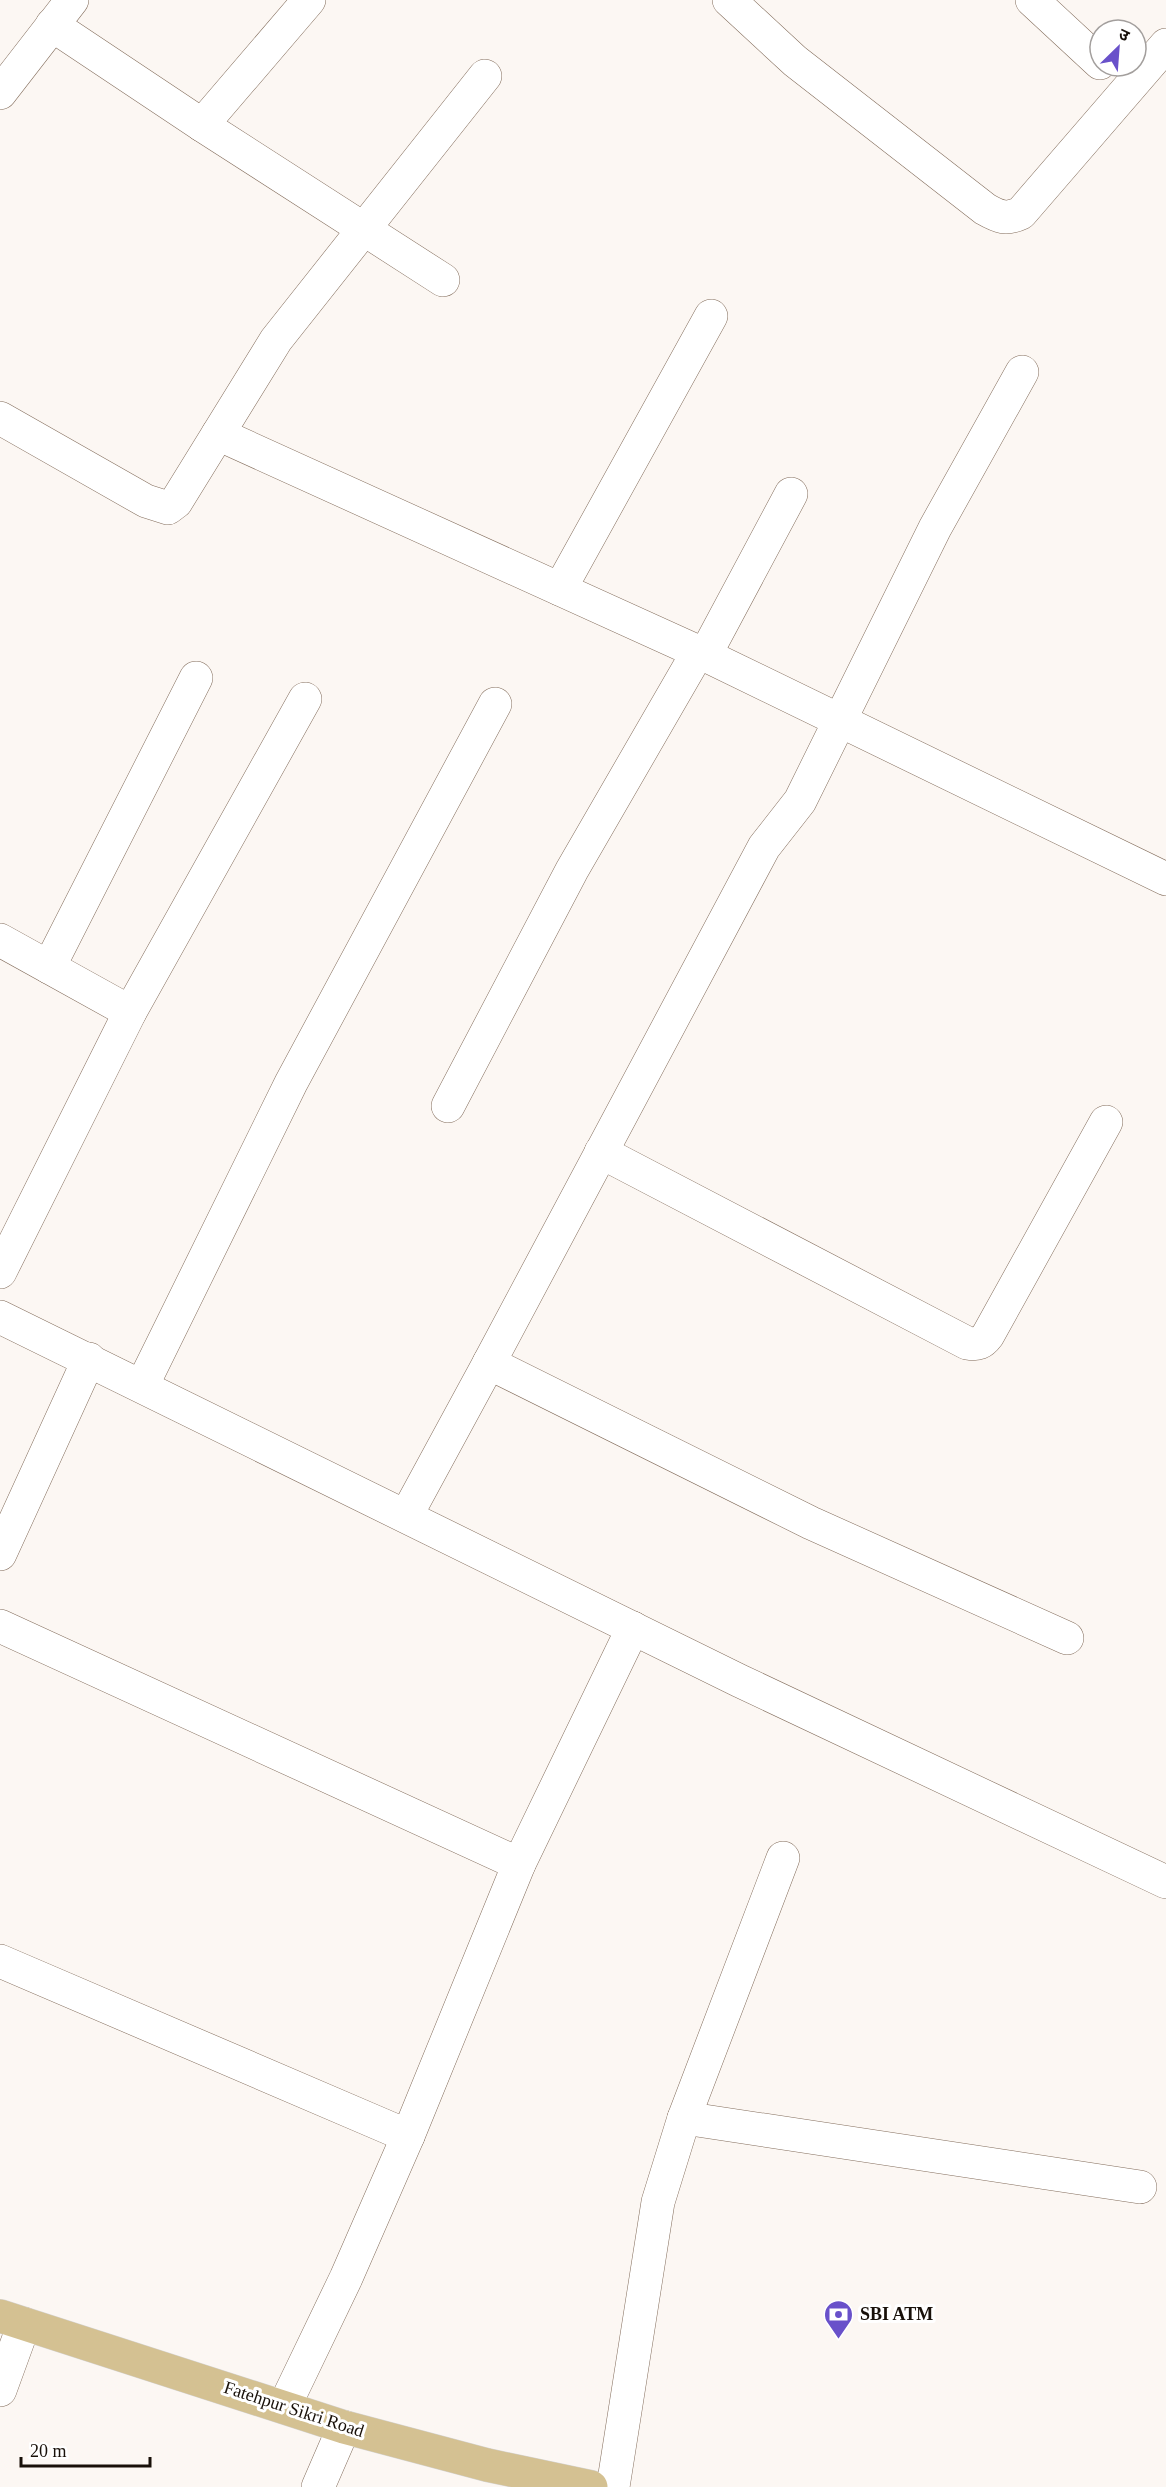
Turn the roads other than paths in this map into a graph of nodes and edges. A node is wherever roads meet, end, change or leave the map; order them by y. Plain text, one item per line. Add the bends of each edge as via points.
1 (309, 0) edge
2 (729, 0) edge
3 (1032, 0) edge
4 (62, 12) edge
5 (1166, 45) edge
6 (1088, 53) edge
7 (485, 76) dead end
8 (1115, 78) edge
9 (1128, 90) junction
10 (0, 93) edge
11 (201, 125) junction
12 (365, 230) junction
13 (443, 280) dead end
14 (711, 316) dead end
15 (1022, 372) dead end
16 (0, 418) edge
17 (218, 434) junction
18 (791, 495) dead end
19 (560, 589) junction
20 (702, 653) junction
21 (196, 678) dead end
22 (305, 699) dead end
23 (495, 704) dead end
24 (841, 720) junction
25 (1166, 879) edge
26 (0, 940) edge
27 (49, 967) junction
28 (130, 1012) junction
29 (448, 1106) dead end
30 (1106, 1122) dead end
31 (600, 1152) junction
32 (0, 1272) edge
33 (0, 1317) edge
34 (89, 1359) junction
35 (489, 1363) junction
36 (142, 1386) junction
37 (406, 1516) junction
38 (0, 1554) edge
39 (0, 1626) edge
40 (633, 1628) junction
41 (1067, 1638) dead end
42 (783, 1858) dead end
43 (519, 1864) junction
44 (1166, 1882) edge
45 (0, 1961) edge
46 (684, 2118) junction
47 (408, 2136) junction
48 (1140, 2187) dead end
49 (12, 2320) edge
50 (0, 2390) edge
51 (284, 2407) junction
52 (344, 2427) junction
53 (318, 2487) edge
54 (591, 2487) edge
55 (614, 2487) edge

1 - 11 street
2 - 9 street via 795,61 1001,218 1021,213
3 - 6 street
4 - 10 street
4 - 11 street
5 - 9 street
7 - 12 street
8 - 9 street
11 - 12 street
12 - 13 street
12 - 17 street via 276,340
14 - 19 street
15 - 24 street via 935,528
16 - 17 street via 146,501 168,508 176,502
17 - 19 street
18 - 20 street
19 - 20 street
20 - 24 street
20 - 29 street via 572,870
21 - 27 street
22 - 28 street
23 - 36 street via 291,1083
24 - 25 street
24 - 31 street via 797,806 764,847
26 - 27 street
27 - 28 street
28 - 32 street
30 - 31 street via 988,1335 982,1343 975,1344
31 - 35 street
33 - 34 street
34 - 36 street
34 - 38 street
35 - 37 street
35 - 41 street via 811,1523
36 - 37 street
37 - 40 street
39 - 43 street
40 - 43 street
40 - 44 street
42 - 46 street
43 - 47 street
45 - 47 street
46 - 48 street
46 - 55 street via 658,2202
47 - 51 street
49 - 50 street
49 - 51 main road, Fatehpur Sikri Road
51 - 52 main road, Fatehpur Sikri Road
52 - 53 street
52 - 54 main road, Fatehpur Sikri Road via 487,2465

